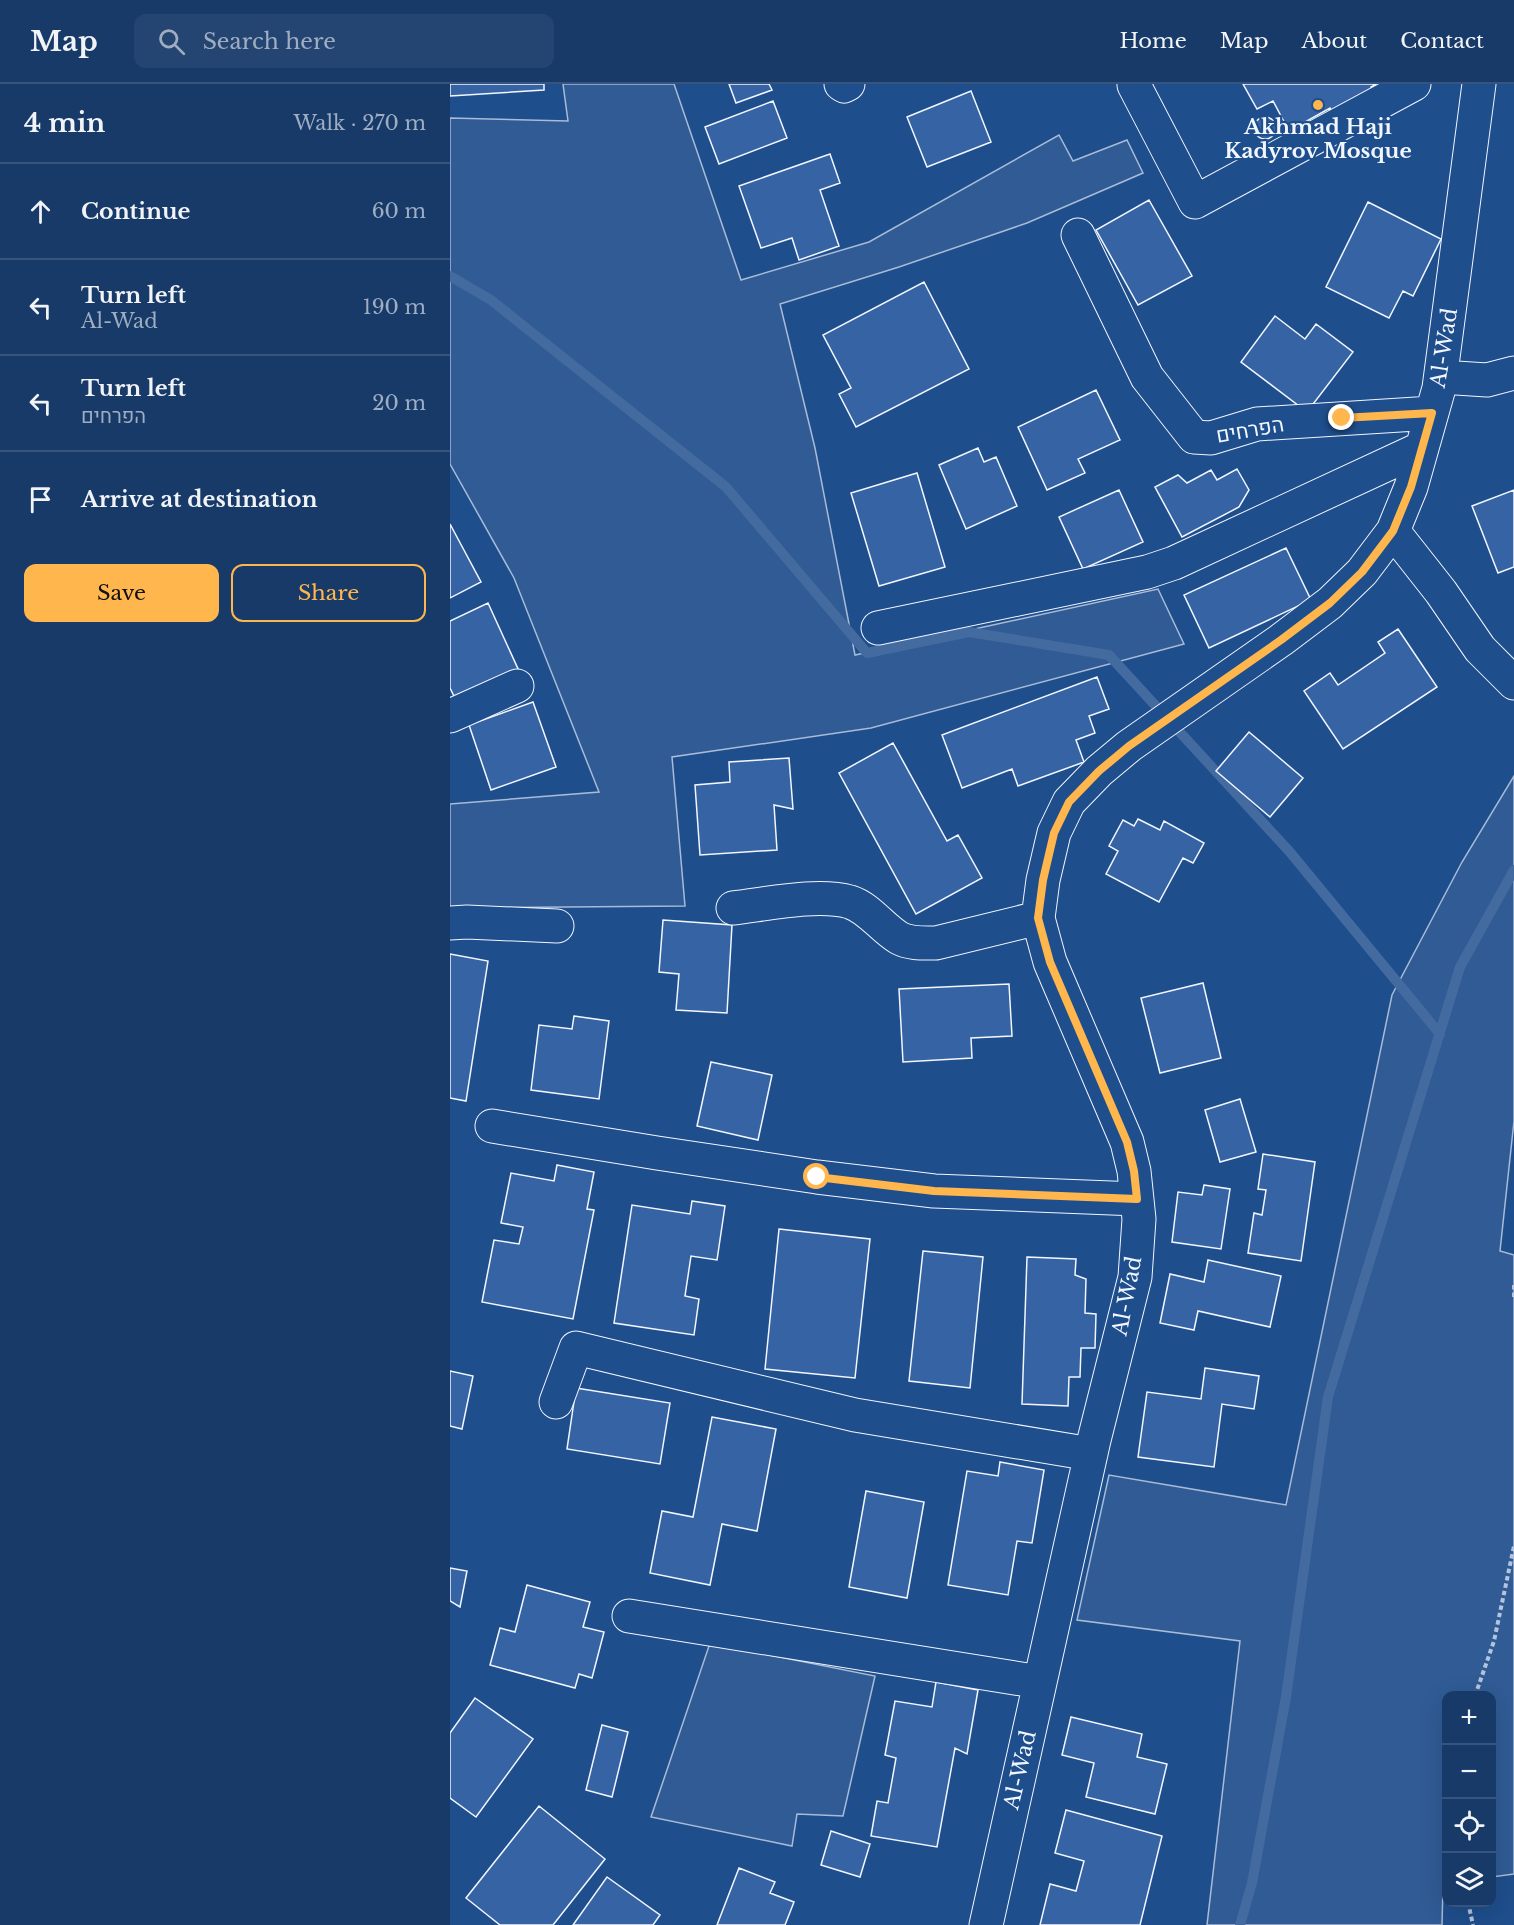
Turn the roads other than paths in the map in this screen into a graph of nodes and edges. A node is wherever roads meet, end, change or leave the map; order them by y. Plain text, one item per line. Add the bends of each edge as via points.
1 (1136, 84) edge
2 (1414, 84) edge
3 (1479, 84) edge
4 (1078, 235) dead end
5 (1514, 373) edge
6 (1441, 377) junction
7 (1432, 413) junction
8 (1422, 448) junction
9 (1393, 531) junction
10 (878, 628) dead end
11 (1514, 683) edge
12 (518, 686) dead end
13 (450, 716) edge
14 (733, 908) dead end
15 (1038, 918) junction
16 (450, 923) edge
17 (557, 926) dead end
18 (492, 1126) dead end
19 (1137, 1199) junction
20 (556, 1402) dead end
21 (1091, 1454) junction
22 (629, 1616) dead end
23 (1040, 1682) junction
24 (986, 1925) edge

1 - 2 street via 1195,202
3 - 6 street, Al-Wad
4 - 7 street, הפרחים via 1147,377 1194,436 1211,438 1257,424
5 - 6 street via 1487,380
6 - 7 street, Al-Wad
7 - 8 street, Al-Wad
8 - 9 street, Al-Wad
8 - 10 street via 1147,572
9 - 11 street via 1442,592 1480,650
9 - 15 street, Al-Wad via 1362,572 1330,603 1129,746 1069,802 1054,833
12 - 13 street
14 - 15 street via 825,898 852,903 900,938 919,943 936,943
15 - 19 street, Al-Wad via 1050,962 1127,1142
16 - 17 street
18 - 19 street via 817,1177 934,1191
19 - 21 street, Al-Wad via 1135,1276
20 - 21 street via 576,1348 855,1415
21 - 23 street, Al-Wad
22 - 23 street
23 - 24 street, Al-Wad

